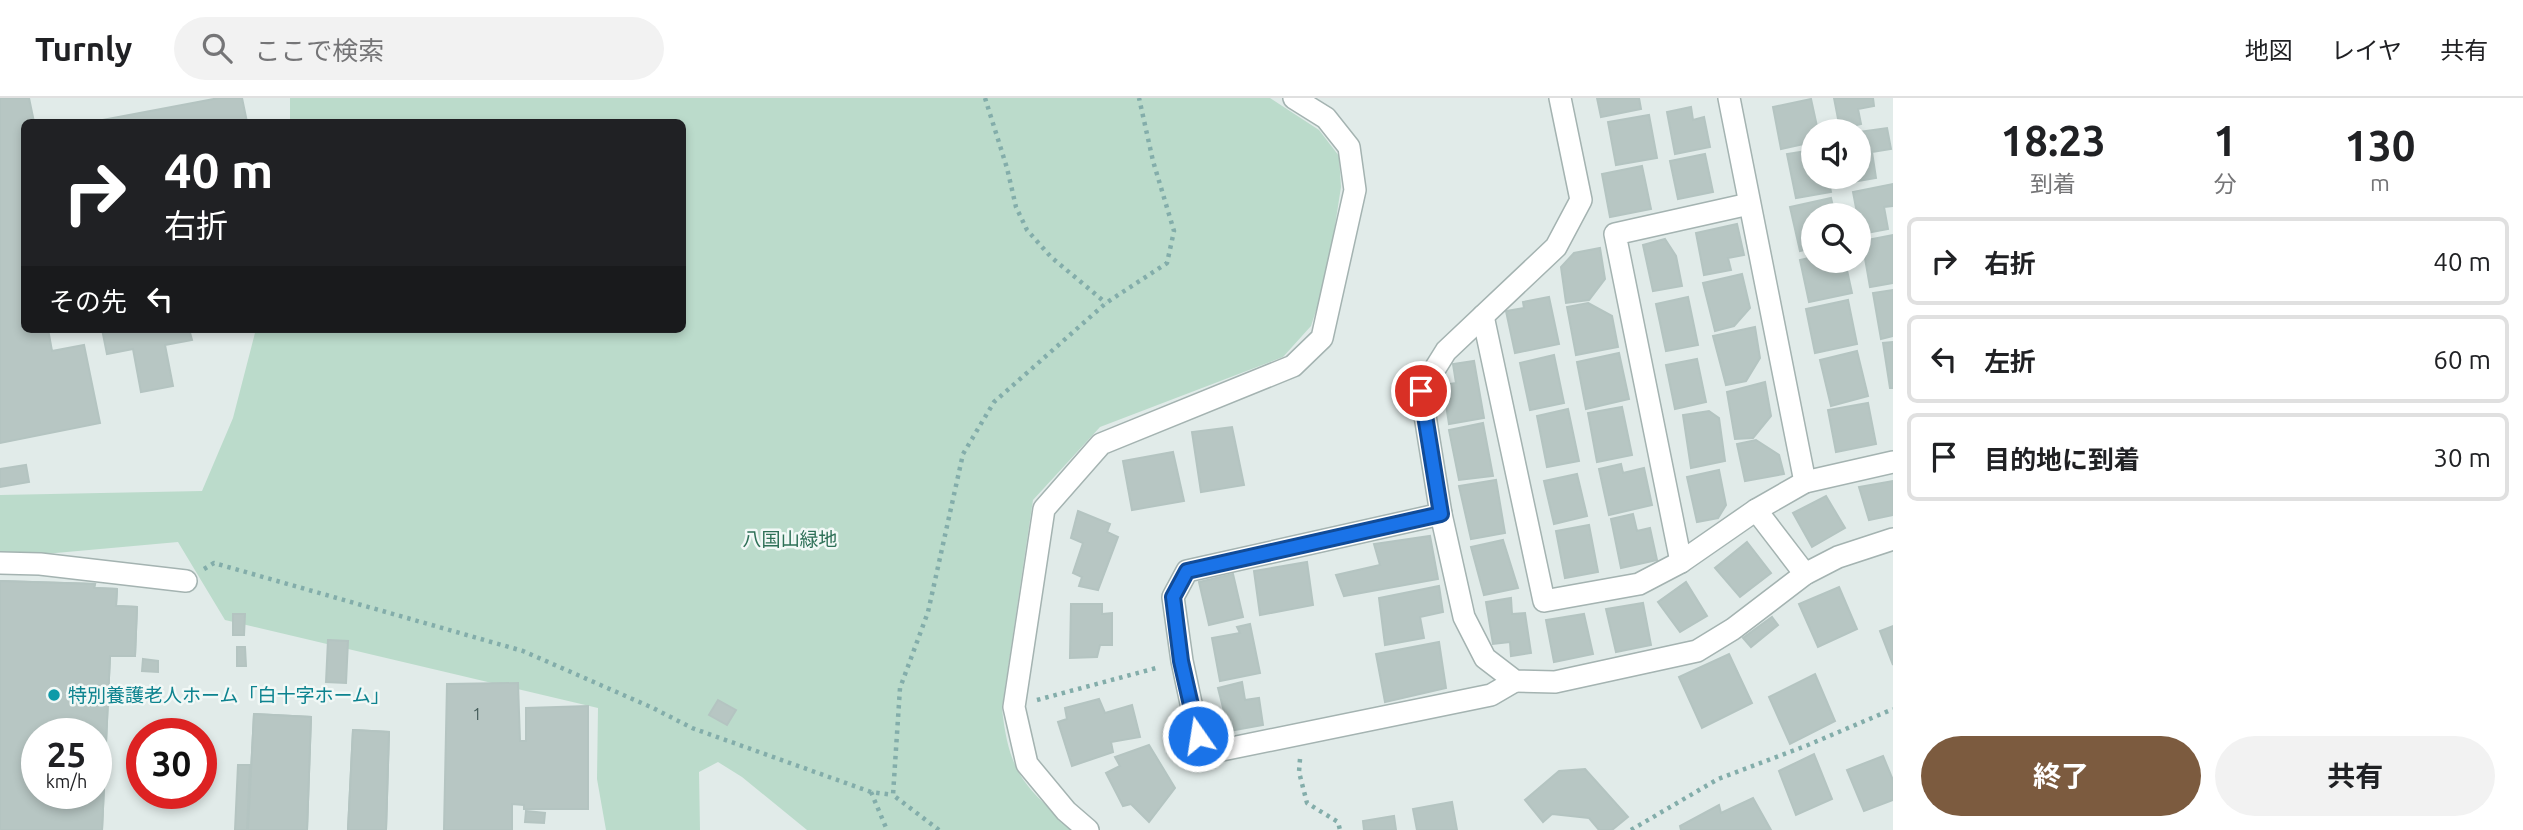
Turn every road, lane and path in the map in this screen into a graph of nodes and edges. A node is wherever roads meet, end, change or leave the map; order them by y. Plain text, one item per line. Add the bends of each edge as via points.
1 (985, 98) edge
2 (1139, 98) edge
3 (1294, 98) edge
4 (1560, 98) edge
5 (1729, 98) edge
6 (1749, 204) junction
7 (1106, 303) junction
8 (1483, 316) junction
9 (1893, 462) edge
10 (1805, 482) junction
11 (1756, 510) junction
12 (1441, 514) junction
13 (1893, 539) edge
14 (1681, 562) junction
15 (0, 563) edge
16 (1805, 574) junction
17 (186, 581) joint
18 (1181, 661) junction
19 (1515, 681) junction
20 (1014, 707) junction
21 (1893, 709) edge
22 (1301, 734) junction
23 (871, 792) junction
24 (893, 795) junction
25 (887, 830) edge
26 (939, 830) edge
27 (1088, 830) edge
28 (1340, 830) edge
29 (1631, 830) edge

1 - 7 path via 1016,207 1027,230 1051,257
2 - 7 path via 1174,232 1167,263
3 - 20 street via 1325,118 1349,147 1355,190 1322,338 1293,366 1101,444 1044,509
4 - 8 street via 1580,200 1556,247
5 - 6 street
6 - 10 street
6 - 14 street via 1615,234
7 - 24 path via 994,402 963,454 928,612 900,688
8 - 12 street via 1446,351 1421,391
8 - 14 street via 1544,601 1639,584
9 - 10 street
10 - 11 street
11 - 14 street
11 - 16 street
12 - 18 street via 1187,571 1173,597
12 - 19 street via 1464,617 1485,658
13 - 16 street via 1838,557
15 - 17 street
16 - 19 street via 1697,651 1555,682
17 - 23 path via 214,563 523,651 692,728
18 - 20 path
18 - 22 street via 1198,736 1222,750
19 - 22 street via 1491,695
20 - 27 street via 1027,764
21 - 29 path via 1718,779
22 - 28 path via 1299,772 1307,803 1338,822
23 - 24 path
23 - 25 path
24 - 26 path

